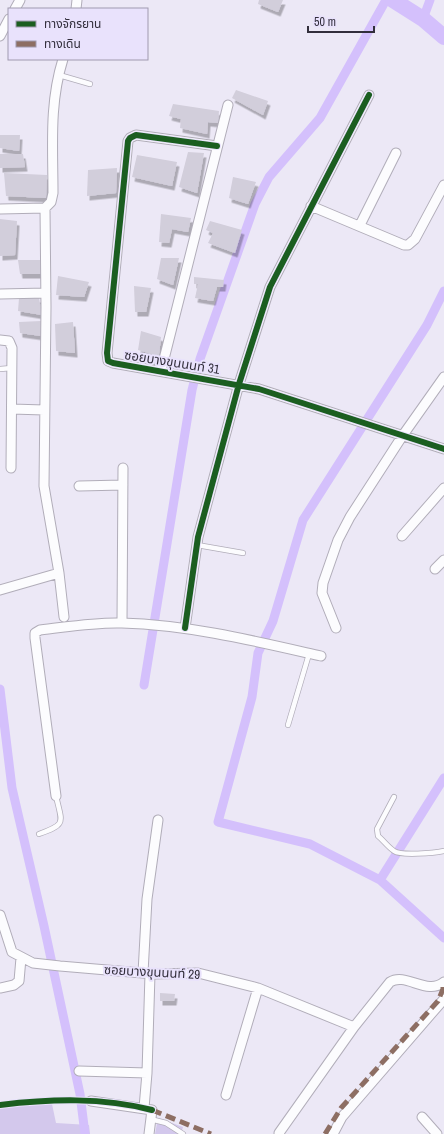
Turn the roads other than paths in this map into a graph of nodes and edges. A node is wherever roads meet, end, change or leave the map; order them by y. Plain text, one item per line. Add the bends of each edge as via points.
1 (8, 21) edge
2 (0, 36) edge
3 (64, 60) edge
4 (59, 75) junction
5 (90, 84) dead end
6 (369, 95) dead end
7 (228, 105) dead end
8 (217, 146) junction
9 (396, 153) dead end
10 (444, 185) edge
11 (311, 206) junction
12 (45, 208) junction
13 (0, 209) edge
14 (360, 225) junction
15 (46, 293) junction
16 (0, 294) edge
17 (0, 340) edge
18 (12, 368) junction
19 (0, 369) edge
20 (161, 372) junction
21 (444, 377) edge
22 (239, 384) junction
23 (12, 409) junction
24 (44, 410) junction
25 (403, 435) junction
26 (444, 449) edge
27 (11, 468) dead end
28 (124, 468) dead end
29 (123, 485) junction
30 (79, 486) dead end
31 (444, 488) edge
32 (402, 536) dead end
33 (196, 545) junction
34 (243, 553) dead end
35 (444, 560) edge
36 (435, 569) dead end
37 (59, 573) junction
38 (0, 590) edge
39 (64, 617) dead end
40 (122, 623) junction
41 (185, 628) junction
42 (336, 628) dead end
43 (309, 654) junction
44 (321, 656) dead end
45 (288, 725) dead end
46 (56, 796) joint
47 (394, 797) dead end
48 (158, 820) dead end
49 (39, 834) dead end
50 (444, 851) edge
51 (0, 915) edge
52 (21, 958) junction
53 (146, 973) junction
54 (444, 982) edge
55 (0, 988) edge
56 (258, 988) junction
57 (444, 999) edge
58 (354, 1027) junction
59 (79, 1071) dead end
60 (147, 1073) junction
61 (226, 1095) dead end
62 (91, 1101) dead end
63 (148, 1113) junction
64 (422, 1117) dead end
65 (279, 1133) dead end
66 (149, 1134) edge
67 (183, 1134) edge
68 (333, 1134) edge
69 (437, 1134) edge

1 - 2 street
3 - 4 street
4 - 5 lane
4 - 12 street via 52,108 53,193 51,202
6 - 11 street
7 - 8 street
8 - 20 street
8 - 20 street, ซอยบางขุนนนท์ 31 via 136,135 128,141 108,358 113,363
9 - 14 street
10 - 14 street via 415,239 408,245
11 - 14 street
11 - 22 street via 270,287
12 - 13 street
12 - 15 street
15 - 16 street
15 - 24 street
17 - 18 street via 11,343
18 - 19 lane
18 - 23 street
20 - 22 street, ซอยบางขุนนนท์ 31
21 - 25 street
22 - 25 street, ซอยบางขุนนนท์ 31
22 - 33 street
23 - 24 street
23 - 27 street
24 - 37 street via 44,486
25 - 26 street, ซอยบางขุนนนท์ 31
25 - 42 street via 350,517 329,564 322,593
28 - 29 street
29 - 30 street
29 - 40 street
31 - 32 street
33 - 34 lane
33 - 41 street
35 - 36 street
37 - 38 street
37 - 39 street
40 - 41 street
40 - 46 street via 87,624 40,630 35,633
41 - 43 street via 254,640
43 - 44 street
43 - 45 lane
46 - 49 lane via 60,823 57,827
47 - 50 lane via 377,829 378,836 402,855
48 - 53 street via 147,899
51 - 52 street via 12,952
52 - 53 street, ซอยบางขุนนนท์ 29 via 60,966
52 - 55 street via 19,981 14,985
53 - 56 street, ซอยบางขุนนนท์ 29 via 198,973
53 - 60 street
54 - 58 street via 429,986 395,979
56 - 58 street, ซอยบางขุนนนท์ 29
56 - 61 street
57 - 68 street via 342,1117
58 - 65 street
59 - 60 street
60 - 63 street
62 - 63 street
63 - 66 street
63 - 67 lane
64 - 69 street

